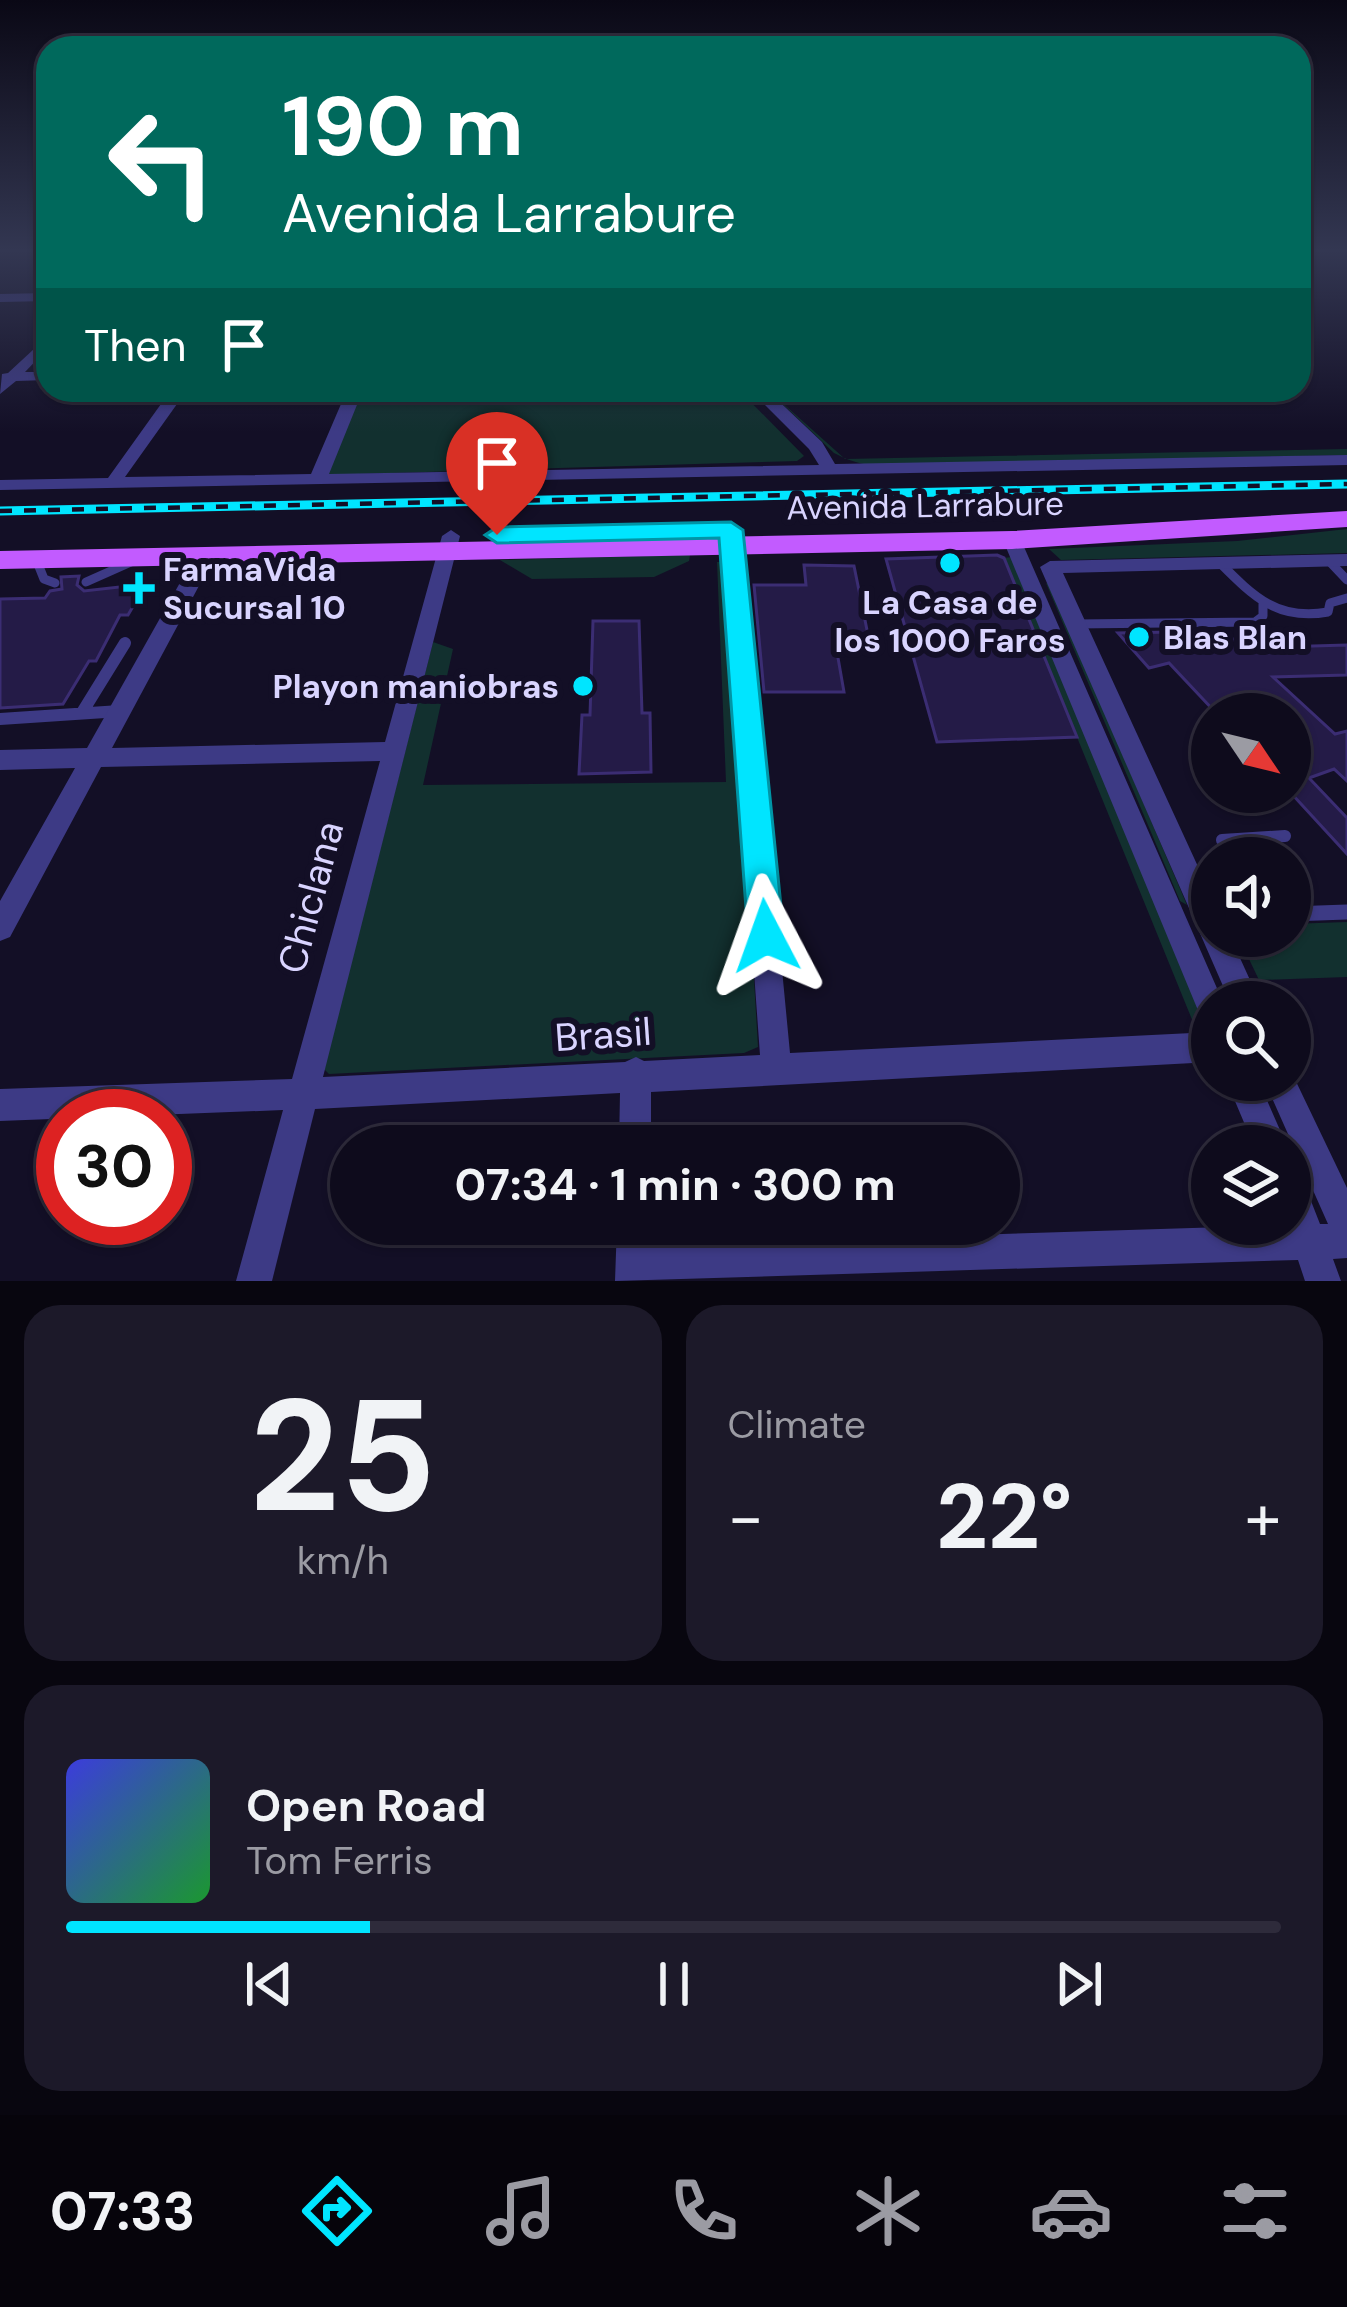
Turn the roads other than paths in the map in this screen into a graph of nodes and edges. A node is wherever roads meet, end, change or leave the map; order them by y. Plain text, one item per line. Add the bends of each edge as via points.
1 (36, 351) edge
2 (36, 377) edge
3 (4, 381) edge
4 (170, 402) edge
5 (350, 402) edge
6 (770, 402) edge
7 (1347, 460) edge
8 (831, 471) junction
9 (316, 481) junction
10 (112, 484) junction
11 (0, 485) edge
12 (1347, 518) edge
13 (1005, 532) junction
14 (732, 537) junction
15 (0, 544) edge
16 (449, 544) junction
17 (205, 556) junction
18 (140, 557) junction
19 (36, 559) junction
20 (0, 560) edge
21 (1338, 561) edge
22 (1220, 563) junction
23 (1050, 567) junction
24 (1347, 580) edge
25 (86, 582) dead end
26 (56, 583) dead end
27 (1347, 598) edge
28 (1263, 604) junction
29 (1076, 624) junction
30 (125, 643) dead end
31 (83, 711) junction
32 (120, 711) junction
33 (0, 718) edge
34 (393, 752) junction
35 (95, 757) junction
36 (0, 760) edge
37 (1286, 836) dead end
38 (1270, 837) edge
39 (1191, 877) edge
40 (1347, 912) edge
41 (1311, 913) edge
42 (1174, 918) junction
43 (1191, 920) edge
44 (0, 928) edge
45 (1200, 981) edge
46 (1191, 1049) edge
47 (776, 1066) junction
48 (636, 1073) junction
49 (300, 1097) junction
50 (1290, 1101) edge
51 (0, 1106) edge
52 (635, 1125) edge
53 (1311, 1217) edge
54 (1347, 1226) edge
55 (1330, 1241) edge
56 (633, 1272) edge
57 (254, 1281) edge
58 (1323, 1281) edge

1 - 3 street
2 - 3 street
4 - 10 street
5 - 9 street
6 - 8 street
7 - 8 street
8 - 9 street
9 - 10 street
10 - 11 street
12 - 13 main road, Avenida Larrabure
13 - 14 main road, Avenida Larrabure
13 - 23 street
13 - 42 street
14 - 16 main road, Avenida Larrabure
14 - 47 street
15 - 16 main road, Avenida Larrabure
16 - 17 main road, Avenida Larrabure
16 - 34 street, Chiclana
17 - 18 main road, Avenida Larrabure
17 - 32 street
18 - 19 main road, Avenida Larrabure
18 - 25 lane
19 - 20 main road, Avenida Larrabure
19 - 26 lane via 44,579
21 - 22 street
21 - 24 lane
22 - 23 street
22 - 28 lane
23 - 29 street
27 - 28 lane via 1305,618
28 - 29 lane via 1255,622
29 - 39 street
30 - 31 lane
31 - 32 lane
31 - 33 lane
32 - 35 street
34 - 35 street
34 - 49 street, Chiclana
35 - 36 street
35 - 44 street
37 - 38 lane
40 - 41 lane
42 - 43 street
42 - 45 street
46 - 47 street, Brasil
47 - 48 street, Brasil
48 - 49 street, Brasil
48 - 52 street
49 - 51 street, Brasil
49 - 57 street, Chiclana
50 - 54 street
53 - 55 street
55 - 56 street
55 - 58 street

